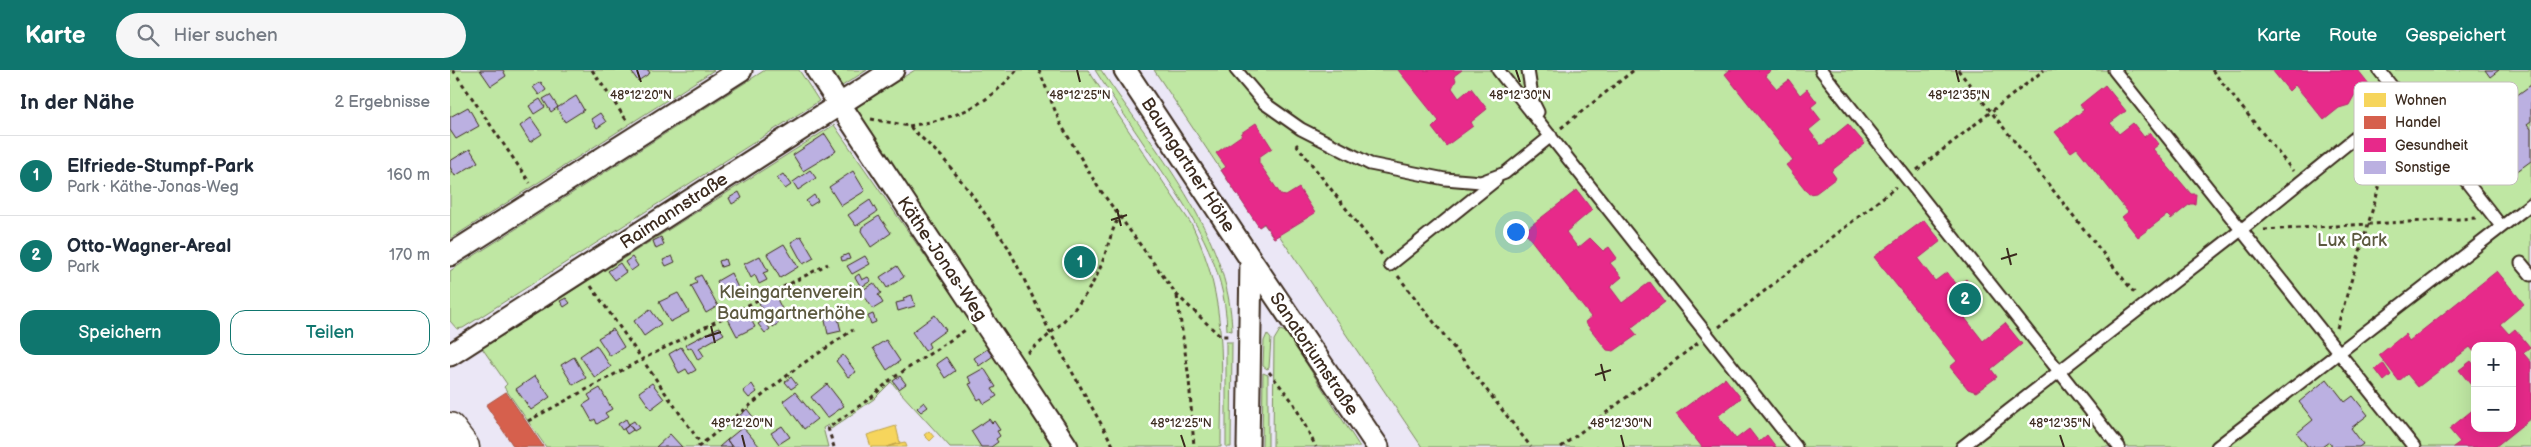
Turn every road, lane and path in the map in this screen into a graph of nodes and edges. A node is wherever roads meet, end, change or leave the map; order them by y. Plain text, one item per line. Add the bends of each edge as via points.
1 (452, 70) edge
2 (592, 70) edge
3 (741, 70) edge
4 (817, 70) edge
5 (894, 70) edge
6 (1018, 70) edge
7 (1040, 70) edge
8 (1125, 70) edge
9 (1236, 70) edge
10 (1498, 70) edge
11 (1528, 70) edge
12 (1634, 70) edge
13 (1821, 70) edge
14 (1958, 70) edge
15 (2044, 70) edge
16 (2114, 70) edge
17 (2212, 70) edge
18 (2379, 70) edge
19 (2389, 82) edge
20 (839, 104) junction
21 (1991, 112) junction
22 (908, 126) junction
23 (637, 136) junction
24 (1551, 136) junction
25 (2354, 142) edge
26 (1505, 172) junction
27 (1907, 178) junction
28 (2301, 182) junction
29 (2381, 185) edge
30 (2470, 185) edge
31 (541, 197) junction
32 (2531, 204) edge
33 (2492, 213) junction
34 (1119, 216) junction
35 (2369, 226) junction
36 (2501, 226) junction
37 (2241, 230) junction
38 (450, 255) edge
39 (1251, 260) junction
40 (2521, 263) dead end
41 (828, 264) dead end
42 (1390, 265) dead end
43 (581, 271) junction
44 (2531, 275) edge
45 (1177, 295) junction
46 (2144, 305) junction
47 (982, 319) junction
48 (854, 330) dead end
49 (1052, 334) junction
50 (1708, 335) junction
51 (1249, 336) junction
52 (2330, 342) junction
53 (451, 351) edge
54 (2338, 352) junction
55 (641, 360) junction
56 (1012, 364) junction
57 (1248, 369) junction
58 (2059, 371) junction
59 (528, 421) dead end
60 (450, 427) edge
61 (699, 446) edge
62 (464, 447) edge
63 (834, 447) edge
64 (1067, 447) edge
65 (1114, 447) edge
66 (1194, 447) edge
67 (1248, 447) edge
68 (1316, 447) edge
69 (1378, 447) edge
70 (1561, 447) edge
71 (1796, 447) edge
72 (1962, 447) edge
73 (2119, 447) edge
74 (2217, 447) edge
75 (2414, 447) edge

1 - 31 path
2 - 23 path
3 - 23 street
4 - 20 street, Käthe-Jonas-Weg
5 - 20 street, Raimannstraße
6 - 22 path via 979,105 950,118
7 - 34 path via 1060,123
8 - 39 street, Baumgartner Höhe
9 - 26 lane via 1264,103 1301,129 1370,164 1445,179 1480,182
10 - 24 lane
11 - 24 lane via 1532,102
12 - 24 path
13 - 27 lane
14 - 21 path
15 - 21 path
16 - 37 lane
17 - 28 path
18 - 19 lane
20 - 22 path via 864,118
20 - 43 street, Raimannstraße
20 - 47 street, Käthe-Jonas-Weg
21 - 27 path
21 - 46 path
22 - 49 path via 942,158 990,219 1008,247
23 - 31 street
24 - 26 lane
24 - 50 lane
25 - 28 lane
26 - 42 lane
27 - 50 path
27 - 58 lane
28 - 37 lane
29 - 35 path
30 - 33 lane
31 - 38 street
32 - 36 lane
33 - 35 path via 2482,218
33 - 36 lane
34 - 45 path
34 - 49 path via 1096,277
35 - 37 path
35 - 52 path via 2336,334
36 - 54 lane
37 - 46 lane
37 - 52 lane
39 - 51 street
39 - 69 street, Sanatoriumstraße
40 - 44 lane
41 - 55 path
43 - 53 street, Raimannstraße
43 - 55 path
45 - 51 path via 1220,336
45 - 66 path via 1189,379
46 - 58 lane
47 - 56 street, Käthe-Jonas-Weg
47 - 63 path via 890,380 828,428
48 - 61 path via 798,367
49 - 56 path
49 - 65 path
50 - 70 path
50 - 71 lane
51 - 57 street
52 - 54 lane
54 - 74 lane
54 - 75 lane
55 - 59 path
55 - 61 path
56 - 64 street, Käthe-Jonas-Weg
57 - 67 street
57 - 68 path via 1271,373 1292,402
58 - 72 lane
58 - 73 lane
60 - 62 main road

